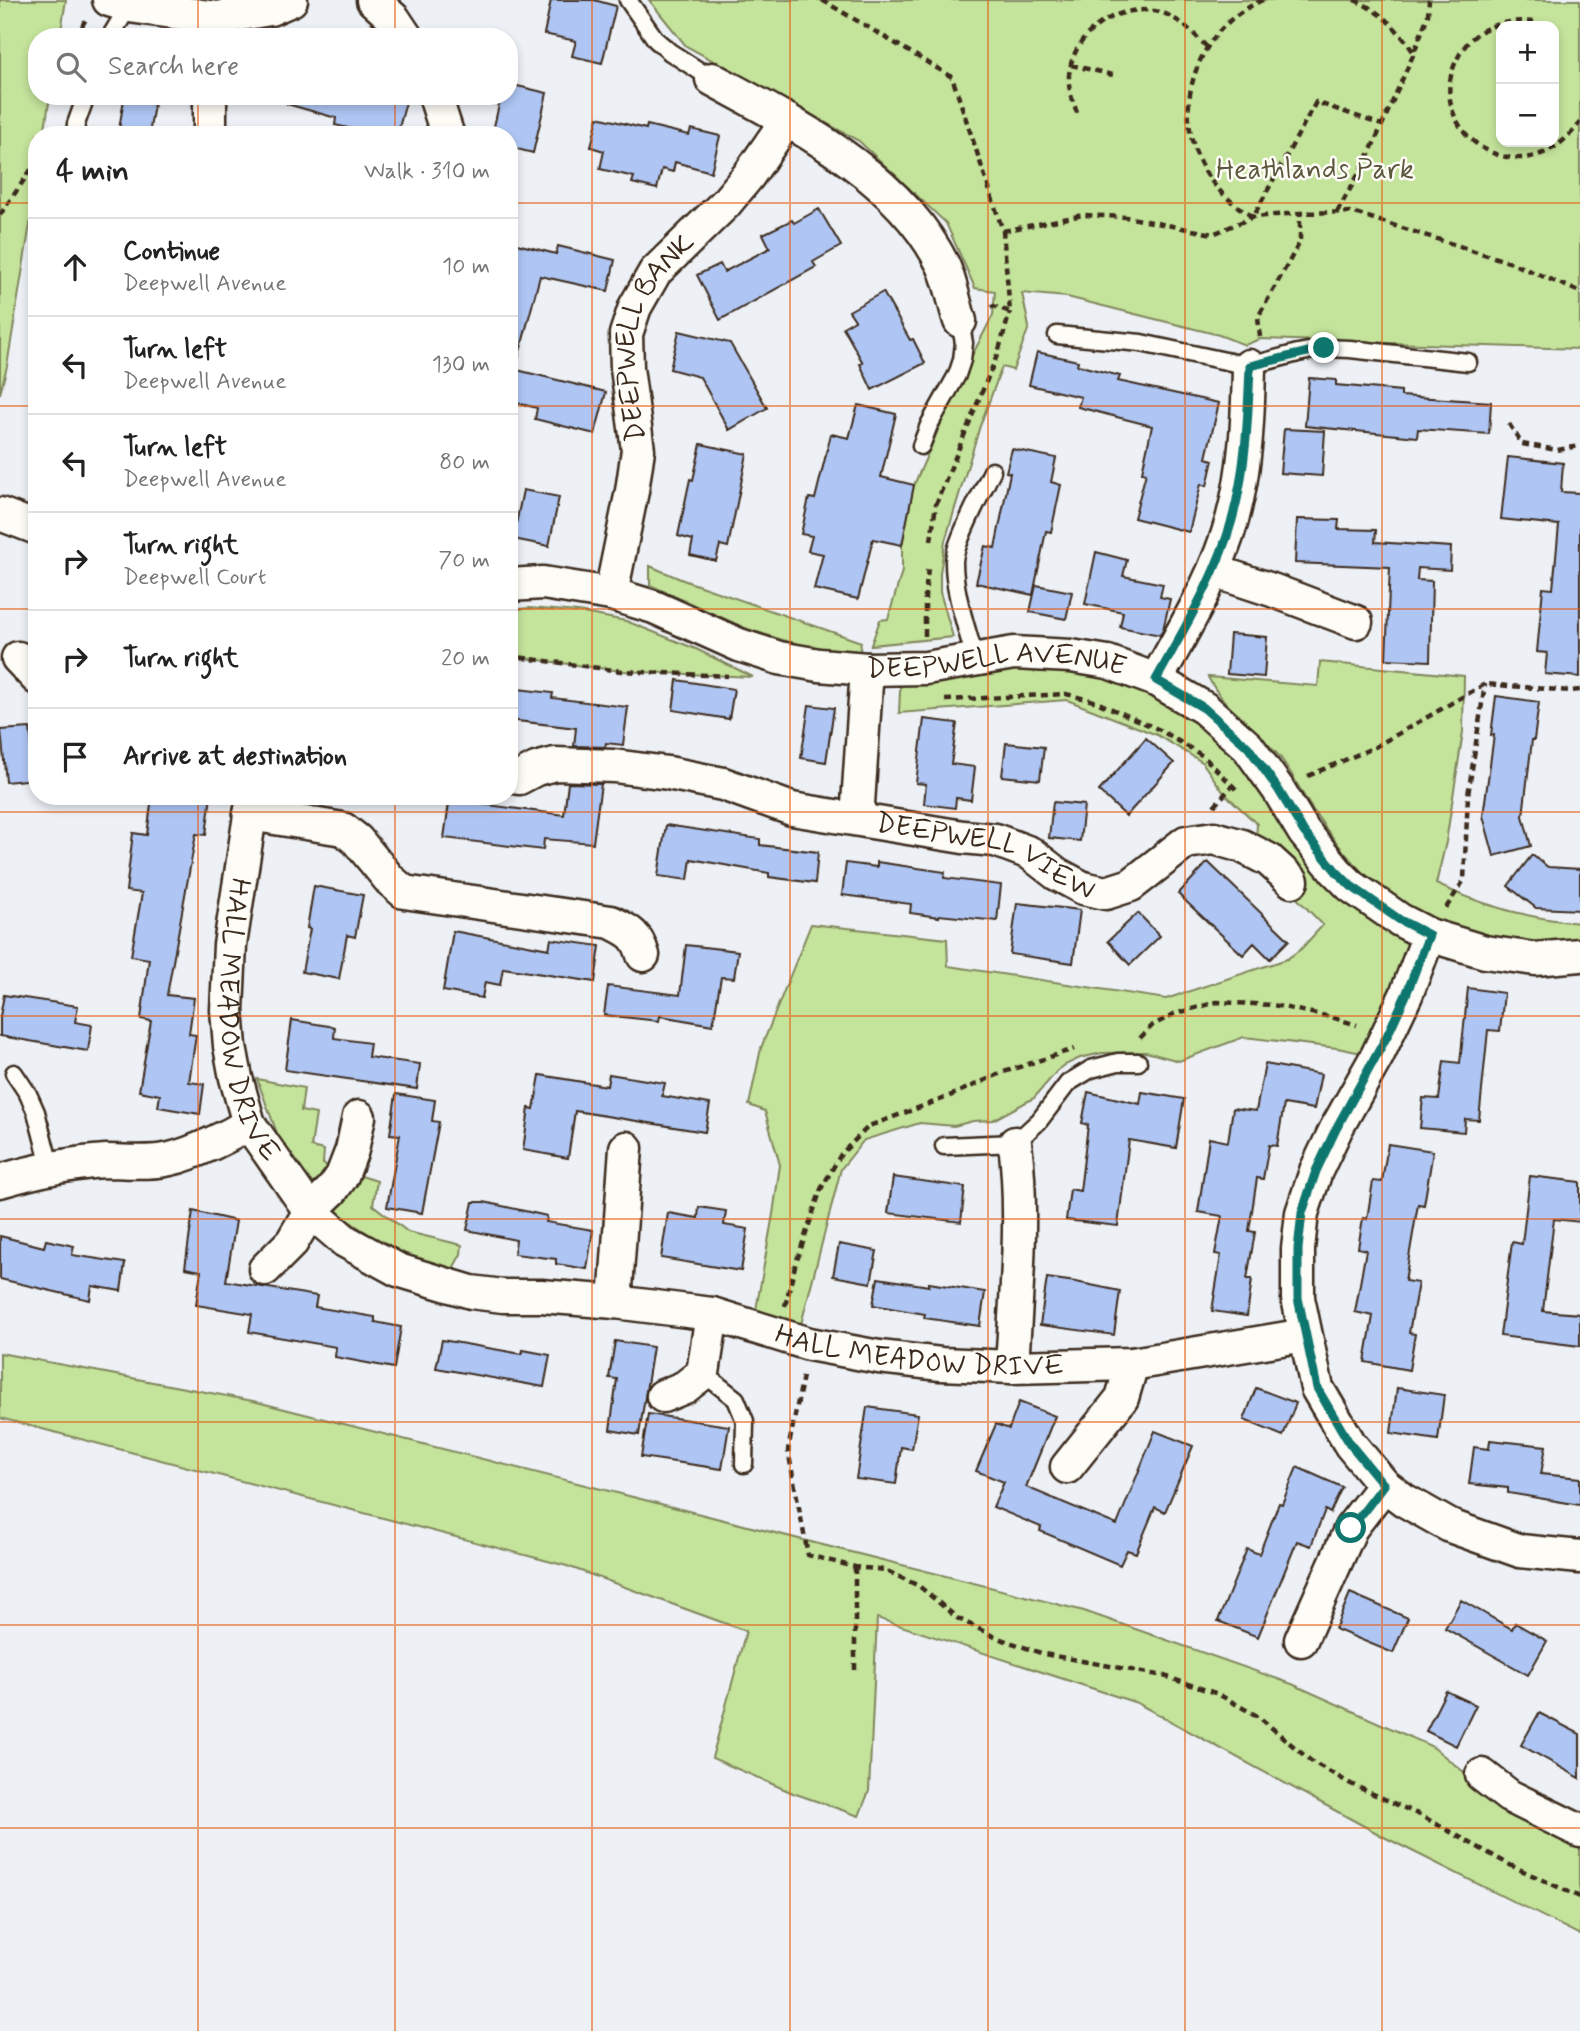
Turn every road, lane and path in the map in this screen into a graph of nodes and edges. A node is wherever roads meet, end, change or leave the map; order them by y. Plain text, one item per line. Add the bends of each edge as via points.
1 (291, 0) edge
2 (373, 0) edge
3 (628, 0) edge
4 (821, 0) edge
5 (1263, 0) edge
6 (1354, 0) edge
7 (1429, 0) edge
8 (119, 3) edge
9 (1496, 24) edge
10 (112, 28) edge
11 (216, 28) edge
12 (400, 28) edge
13 (1206, 46) junction
14 (1415, 53) junction
15 (1071, 65) junction
16 (1113, 75) dead end
17 (712, 79) joint
18 (83, 105) edge
19 (210, 105) edge
20 (438, 105) edge
21 (1077, 113) dead end
22 (787, 120) junction
23 (1580, 122) edge
24 (1382, 125) junction
25 (76, 126) edge
26 (210, 126) edge
27 (445, 126) edge
28 (28, 175) edge
29 (1300, 213) junction
30 (1337, 213) junction
31 (0, 215) edge
32 (1253, 217) junction
33 (1003, 231) junction
34 (1580, 292) edge
35 (960, 321) junction
36 (1057, 335) dead end
37 (1468, 362) dead end
38 (1250, 366) junction
39 (1509, 424) dead end
40 (921, 446) dead end
41 (1580, 446) edge
42 (992, 471) dead end
43 (0, 514) edge
44 (28, 525) edge
45 (1214, 571) junction
46 (518, 584) edge
47 (611, 594) junction
48 (1356, 622) dead end
49 (518, 657) edge
50 (975, 659) junction
51 (867, 669) junction
52 (740, 677) dead end
53 (1156, 680) junction
54 (1485, 684) junction
55 (1580, 690) edge
56 (943, 700) dead end
57 (1258, 761) junction
58 (519, 778) dead end
59 (1232, 785) junction
60 (1278, 789) junction
61 (1241, 794) dead end
62 (252, 805) edge
63 (857, 820) junction
64 (1186, 842) junction
65 (1292, 881) dead end
66 (1429, 935) junction
67 (643, 955) dead end
68 (1580, 955) edge
69 (1387, 1036) junction
70 (1081, 1046) dead end
71 (1118, 1062) junction
72 (1139, 1062) dead end
73 (14, 1073) dead end
74 (359, 1117) dead end
75 (249, 1124) junction
76 (1015, 1143) junction
77 (944, 1146) dead end
78 (626, 1149) dead end
79 (51, 1169) junction
80 (0, 1181) edge
81 (310, 1212) junction
82 (265, 1269) dead end
83 (615, 1302) junction
84 (712, 1314) junction
85 (778, 1334) junction
86 (1305, 1335) junction
87 (809, 1344) junction
88 (1132, 1364) junction
89 (1012, 1367) junction
90 (703, 1373) junction
91 (663, 1396) dead end
92 (744, 1464) dead end
93 (1067, 1467) dead end
94 (1384, 1485) junction
95 (1580, 1558) edge
96 (855, 1567) junction
97 (1301, 1640) dead end
98 (855, 1670) dead end
99 (1482, 1775) dead end
100 (1580, 1831) edge
101 (1580, 1897) edge

1 - 11 street
2 - 12 street
3 - 17 lane via 656,40
4 - 33 path via 952,77
5 - 13 path via 1231,18
6 - 14 path via 1384,17
7 - 14 path
8 - 10 lane
8 - 11 street
9 - 23 path via 1468,42 1451,75 1452,110 1472,141 1487,151 1522,159 1548,152
13 - 15 path via 1178,20 1161,12 1124,11 1092,28 1080,42
13 - 32 path via 1189,100 1194,147 1217,188
14 - 24 path
15 - 16 path
15 - 21 path via 1071,96
17 - 22 street
18 - 25 lane
19 - 26 street
20 - 27 street
22 - 35 street via 883,187 919,225 944,266
22 - 47 street, DEEPWELL BANK via 725,204 655,272 635,307 626,334 638,450
24 - 30 path
24 - 32 path via 1316,102
28 - 31 path
29 - 30 path
29 - 32 path
29 - 38 path via 1300,242 1258,317 1260,339
30 - 34 path via 1352,212 1509,262
32 - 33 path via 1213,234 1126,217 1083,215
33 - 35 path via 1010,312 994,306
35 - 40 lane via 962,360
36 - 38 lane via 1141,343
37 - 38 lane via 1324,348
38 - 45 street via 1245,456 1232,520
39 - 41 path via 1522,443 1558,450
42 - 50 lane via 954,560
43 - 44 street
45 - 48 street
45 - 53 street
46 - 47 street, DEEPWELL AVENUE via 543,583
47 - 51 street, DEEPWELL AVENUE via 779,658
49 - 52 path via 621,671
50 - 51 street, DEEPWELL AVENUE via 926,668
50 - 53 street, DEEPWELL AVENUE via 1014,653 1071,656 1108,662
51 - 63 street, DEEPWELL VIEW
53 - 57 street, DEEPWELL AVENUE via 1204,708
54 - 55 path
54 - 60 path via 1375,747
54 - 66 path via 1468,795 1464,880
56 - 59 path via 1066,694 1094,701 1160,730 1203,756
57 - 59 path
57 - 60 street, DEEPWELL AVENUE
58 - 63 street, DEEPWELL VIEW via 555,764 614,766 723,784 792,809
59 - 61 path
59 - 64 path
60 - 66 street, DEEPWELL AVENUE via 1304,832 1351,886
62 - 67 street, HALL MEADOW DRIVE via 342,829 404,892 611,922 631,932
62 - 75 street, HALL MEADOW DRIVE via 230,945 227,1010 236,1078
63 - 64 street, DEEPWELL VIEW via 995,840 1030,853 1083,888 1106,893 1131,885
64 - 65 street via 1214,838 1242,846 1269,860
66 - 68 street, DEEPWELL AVENUE via 1513,957
66 - 69 street
69 - 71 path via 1331,1017 1273,1005 1217,1002 1153,1025
69 - 86 street via 1336,1129 1302,1213 1298,1298
70 - 85 path via 869,1126 841,1154 821,1189
71 - 72 lane
71 - 76 lane via 1091,1069 1068,1083
73 - 79 lane via 36,1112
74 - 81 street via 342,1176
75 - 79 street via 172,1159 76,1163
75 - 81 street, HALL MEADOW DRIVE
76 - 77 lane
76 - 89 street via 1018,1227
78 - 83 street
79 - 80 street
81 - 82 street via 292,1242
81 - 83 street, HALL MEADOW DRIVE via 345,1241 398,1270 432,1281 503,1296
83 - 84 street, HALL MEADOW DRIVE
84 - 85 street, HALL MEADOW DRIVE
84 - 90 street
85 - 87 street, HALL MEADOW DRIVE
86 - 88 street, HALL MEADOW DRIVE
86 - 94 street via 1317,1388 1350,1444
87 - 89 street, HALL MEADOW DRIVE via 879,1357
87 - 96 path via 788,1450 808,1555
88 - 89 street, HALL MEADOW DRIVE
88 - 93 street via 1122,1398
90 - 91 street
90 - 92 lane via 736,1399 745,1421
94 - 95 street via 1450,1525 1520,1551
94 - 97 street via 1351,1528
96 - 98 path
96 - 101 path via 885,1570 919,1586 957,1618 995,1637 1044,1654 1164,1676 1218,1694 1259,1717 1311,1760 1350,1784
99 - 100 street via 1509,1796

